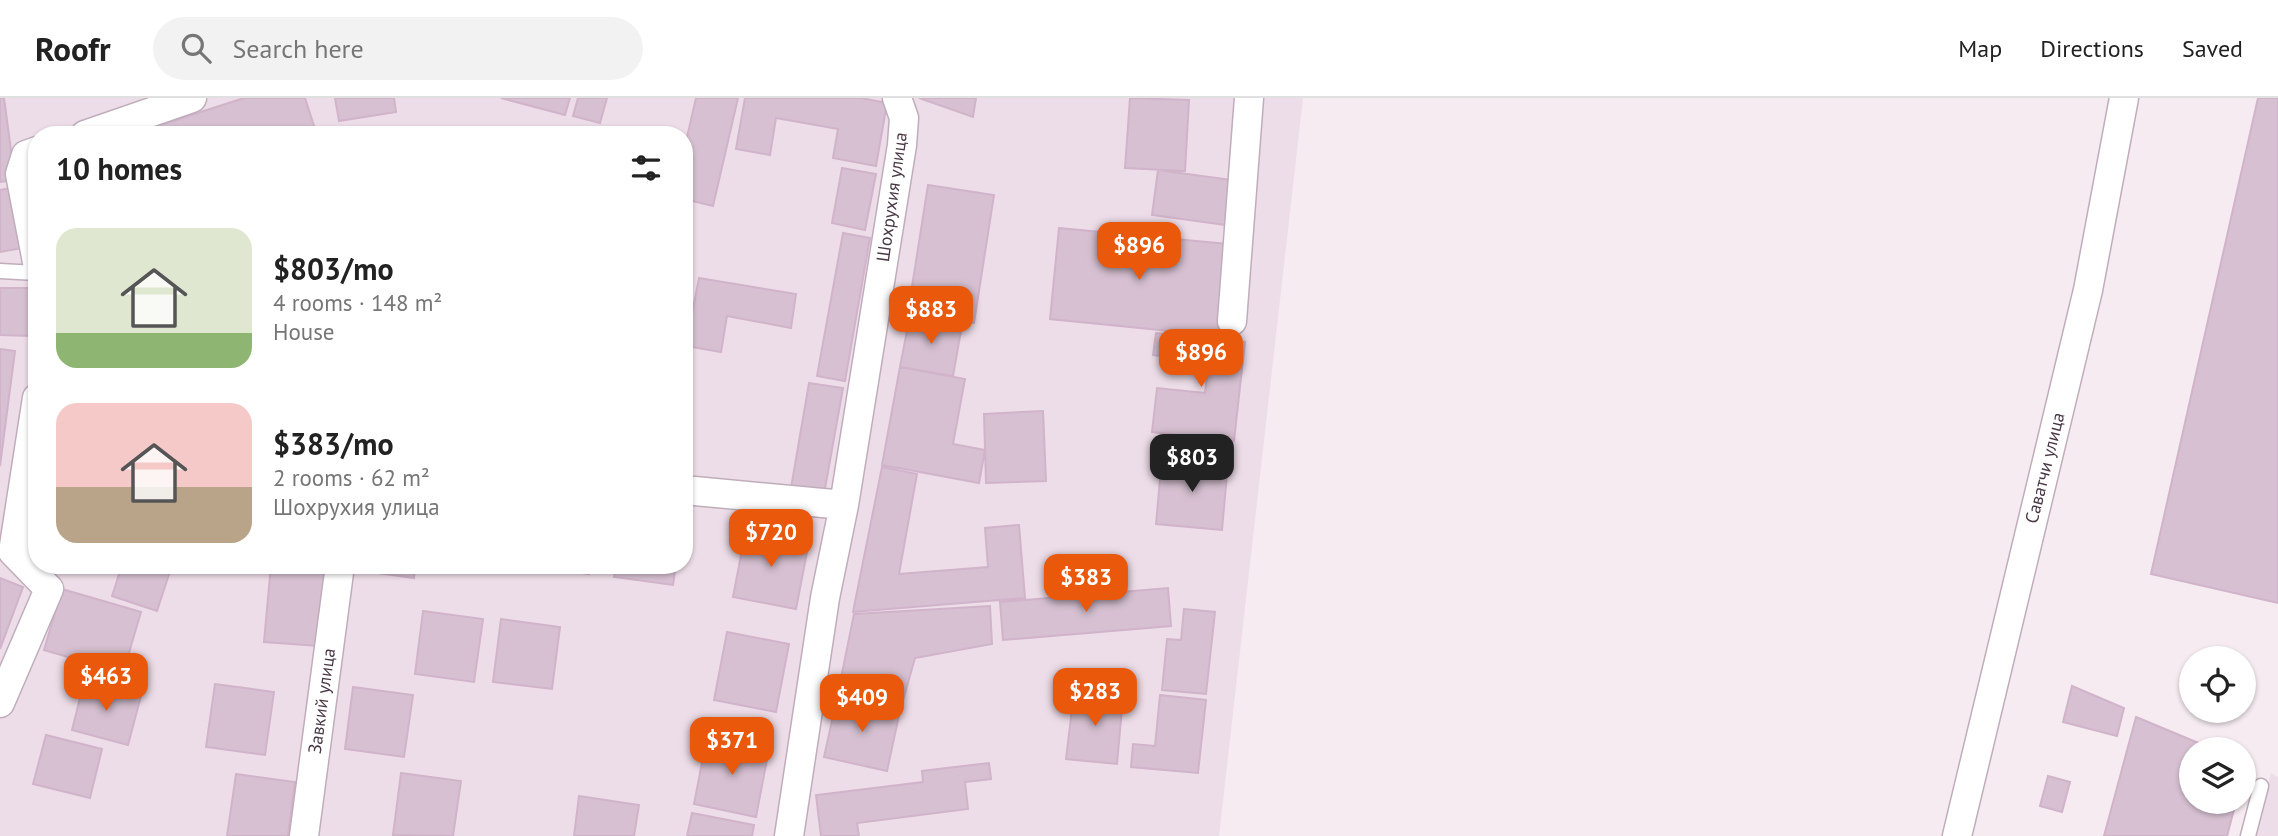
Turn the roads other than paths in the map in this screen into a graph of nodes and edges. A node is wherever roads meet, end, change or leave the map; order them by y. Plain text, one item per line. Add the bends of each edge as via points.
1 (192, 98) edge
2 (897, 98) edge
3 (1250, 98) edge
4 (2124, 98) edge
5 (125, 109) edge
6 (99, 126) edge
7 (28, 154) edge
8 (28, 215) edge
9 (0, 271) edge
10 (28, 273) edge
11 (1232, 321) dead end
12 (28, 456) edge
13 (693, 491) edge
14 (844, 505) junction
15 (28, 567) edge
16 (34, 574) edge
17 (339, 574) edge
18 (0, 703) edge
19 (2261, 786) dead end
20 (304, 836) edge
21 (789, 836) edge
22 (1957, 836) edge
23 (2248, 836) edge

1 - 5 street
2 - 14 street, Шохрухия улица via 904,118 902,145
3 - 11 street
4 - 22 street, Саватчи улица via 2088,290
5 - 6 street
7 - 8 street via 20,174
9 - 10 lane
12 - 15 street via 13,552
13 - 14 street
14 - 21 street, Шохрухия улица
16 - 18 street via 49,589
17 - 20 street, Завкий улица
19 - 23 lane

